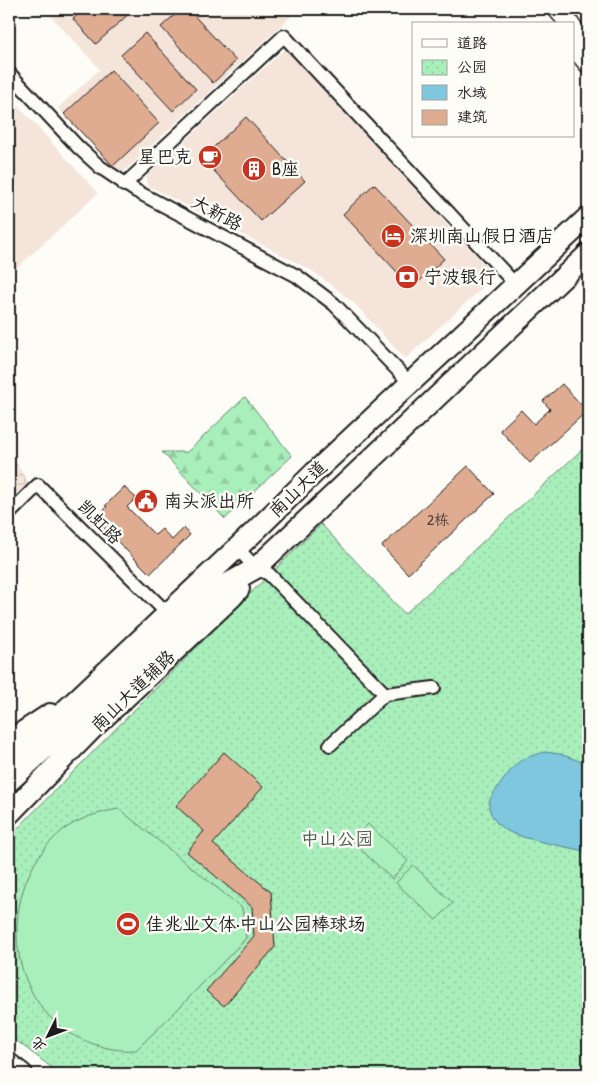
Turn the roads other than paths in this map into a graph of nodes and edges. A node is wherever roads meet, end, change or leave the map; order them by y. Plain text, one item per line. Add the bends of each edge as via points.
1 (543, 9) edge
2 (557, 9) edge
3 (553, 22) edge
4 (568, 22) edge
5 (574, 29) edge
6 (588, 46) edge
7 (574, 47) edge
8 (588, 64) edge
9 (9, 73) edge
10 (124, 185) junction
11 (588, 217) edge
12 (588, 254) edge
13 (516, 285) junction
14 (410, 383) junction
15 (9, 514) edge
16 (237, 548) junction
17 (256, 568) junction
18 (168, 614) junction
19 (434, 688) dead end
20 (385, 694) junction
21 (91, 697) junction
22 (9, 741) edge
23 (43, 742) junction
24 (330, 745) dead end
25 (9, 763) edge
26 (9, 783) edge
27 (9, 814) edge
28 (9, 1064) edge
29 (22, 1074) edge

1 - 3 main road
2 - 4 main road
5 - 6 main road
7 - 8 main road
9 - 10 street, 大新路 via 89,158
10 - 13 street via 284,36
10 - 14 street, 大新路 via 297,276 334,304
11 - 13 main road, 南山大道
12 - 17 main road, 南山大道
13 - 14 main road, 南山大道
14 - 16 main road, 南山大道
15 - 18 street, 凯虹路 via 38,485
16 - 17 street
16 - 18 main road, 南山大道
17 - 20 street via 269,574
17 - 21 main road, 南山大道 via 222,587
17 - 27 main road, 南山大道辅路 via 232,597 94,727
18 - 21 main road, 南山大道
19 - 20 street
20 - 24 street
21 - 22 main road, 南山大道辅路
21 - 23 main road, 南山大道
23 - 25 main road, 南山大道
23 - 26 main road, 南山大道
28 - 29 main road

